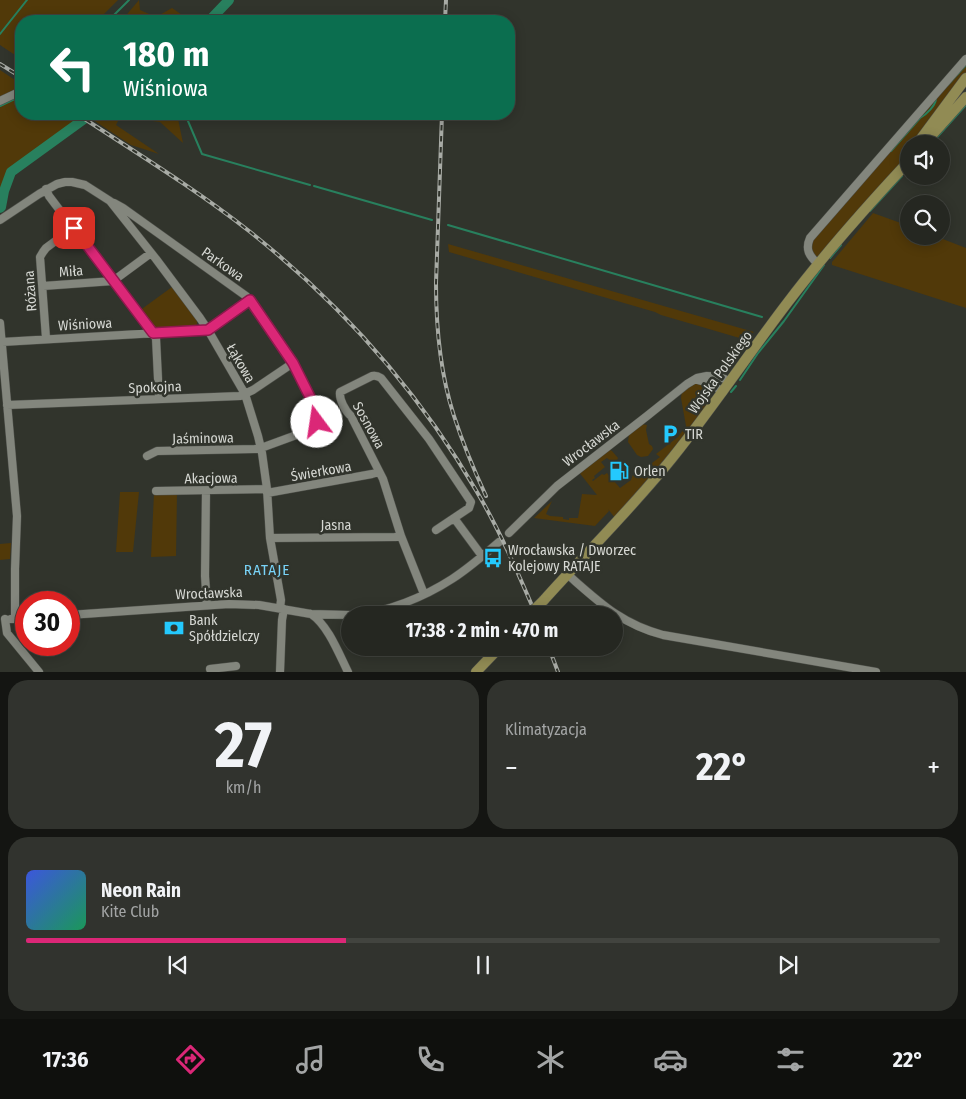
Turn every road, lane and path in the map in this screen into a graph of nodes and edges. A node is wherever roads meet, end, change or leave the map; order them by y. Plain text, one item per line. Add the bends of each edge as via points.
1 (966, 59) edge
2 (966, 78) edge
3 (15, 94) edge
4 (966, 97) edge
5 (0, 101) edge
6 (924, 135) edge
7 (932, 135) edge
8 (900, 167) edge
9 (900, 170) edge
10 (887, 184) junction
11 (46, 189) junction
12 (110, 201) junction
13 (0, 220) edge
14 (74, 228) junction
15 (150, 228) junction
16 (139, 238) junction
17 (151, 253) junction
18 (818, 264) junction
19 (113, 281) junction
20 (43, 286) junction
21 (250, 300) junction
22 (0, 323) edge
23 (208, 330) junction
24 (153, 333) junction
25 (46, 338) junction
26 (2, 342) junction
27 (293, 363) junction
28 (2, 367) edge
29 (694, 379) junction
30 (730, 382) junction
31 (723, 392) junction
32 (245, 394) junction
33 (159, 399) junction
34 (8, 405) junction
35 (261, 448) junction
36 (147, 456) dead end
37 (380, 472) junction
38 (156, 491) dead end
39 (206, 491) junction
40 (267, 491) junction
41 (454, 518) junction
42 (436, 530) dead end
43 (509, 532) dead end
44 (402, 536) junction
45 (270, 538) junction
46 (498, 542) dead end
47 (482, 556) junction
48 (567, 574) junction
49 (15, 591) edge
50 (424, 594) junction
51 (207, 605) junction
52 (396, 606) edge
53 (538, 606) edge
54 (282, 609) junction
55 (80, 614) edge
56 (311, 614) junction
57 (338, 615) joint
58 (15, 618) edge
59 (3, 620) edge
60 (327, 632) junction
61 (491, 656) edge
62 (236, 666) dead end
63 (210, 667) edge
64 (39, 672) edge
65 (280, 672) edge
66 (348, 672) edge
67 (476, 672) edge
68 (876, 672) edge

1 - 18 street via 810,238 808,251
2 - 6 main road
3 - 5 street
4 - 7 main road
8 - 10 main road
9 - 10 main road
10 - 18 main road, Wojska Polskiego
11 - 12 street, Łąkowa via 65,182 79,183
11 - 13 street, Łąkowa
11 - 14 street
12 - 15 street, Parkowa
12 - 16 street, Łąkowa
14 - 19 street
14 - 20 street, Różana via 40,257
15 - 16 street
15 - 21 street, Parkowa
16 - 17 street, Łąkowa
17 - 19 street
17 - 23 street, Łąkowa
18 - 30 main road, Wojska Polskiego
19 - 20 street, Miła
19 - 24 street
20 - 25 street, Różana
21 - 23 street
21 - 27 street, Parkowa
22 - 26 street
23 - 24 street, Wiśniowa
23 - 32 street, Łąkowa
24 - 25 street, Wiśniowa
24 - 33 street via 156,338
25 - 26 street, Wiśniowa
26 - 28 street
27 - 32 street, Spokojna
27 - 35 street, Parkowa via 317,411 317,422 310,430
28 - 34 street
29 - 30 street via 721,377
29 - 31 street via 704,380
29 - 43 street, Wrocławska via 564,480
30 - 31 main road, Wojska Polskiego
31 - 48 main road, Wojska Polskiego via 649,486
32 - 33 street, Spokojna
32 - 35 street, Łąkowa
33 - 34 street, Spokojna
34 - 49 street via 17,516
35 - 36 street, Jaśminowa via 157,451
35 - 40 street, Łąkowa
37 - 40 street, Świerkowa
37 - 41 street, Sosnowa via 339,394 375,375 381,378 429,439 469,500 468,508
37 - 44 street, Sosnowa
38 - 39 street, Akacjowa
39 - 40 street, Akacjowa
39 - 51 street
40 - 45 street, Łąkowa
41 - 42 street, Sosnowa
41 - 47 street
44 - 45 street, Jasna
44 - 50 street, Sosnowa
45 - 54 street, Łąkowa
46 - 47 street
47 - 50 street via 451,580
48 - 53 main road, Wojska Polskiego, bridge
48 - 68 street via 611,611 649,631
50 - 52 street
51 - 54 street, Wrocławska via 247,604
51 - 55 street, Wrocławska
54 - 56 street, Wrocławska
54 - 65 street, Łąkowa
56 - 57 street, Wrocławska
56 - 60 street
57 - 60 street
58 - 59 street
59 - 64 street via 8,635
60 - 66 street
61 - 67 main road
62 - 63 street

